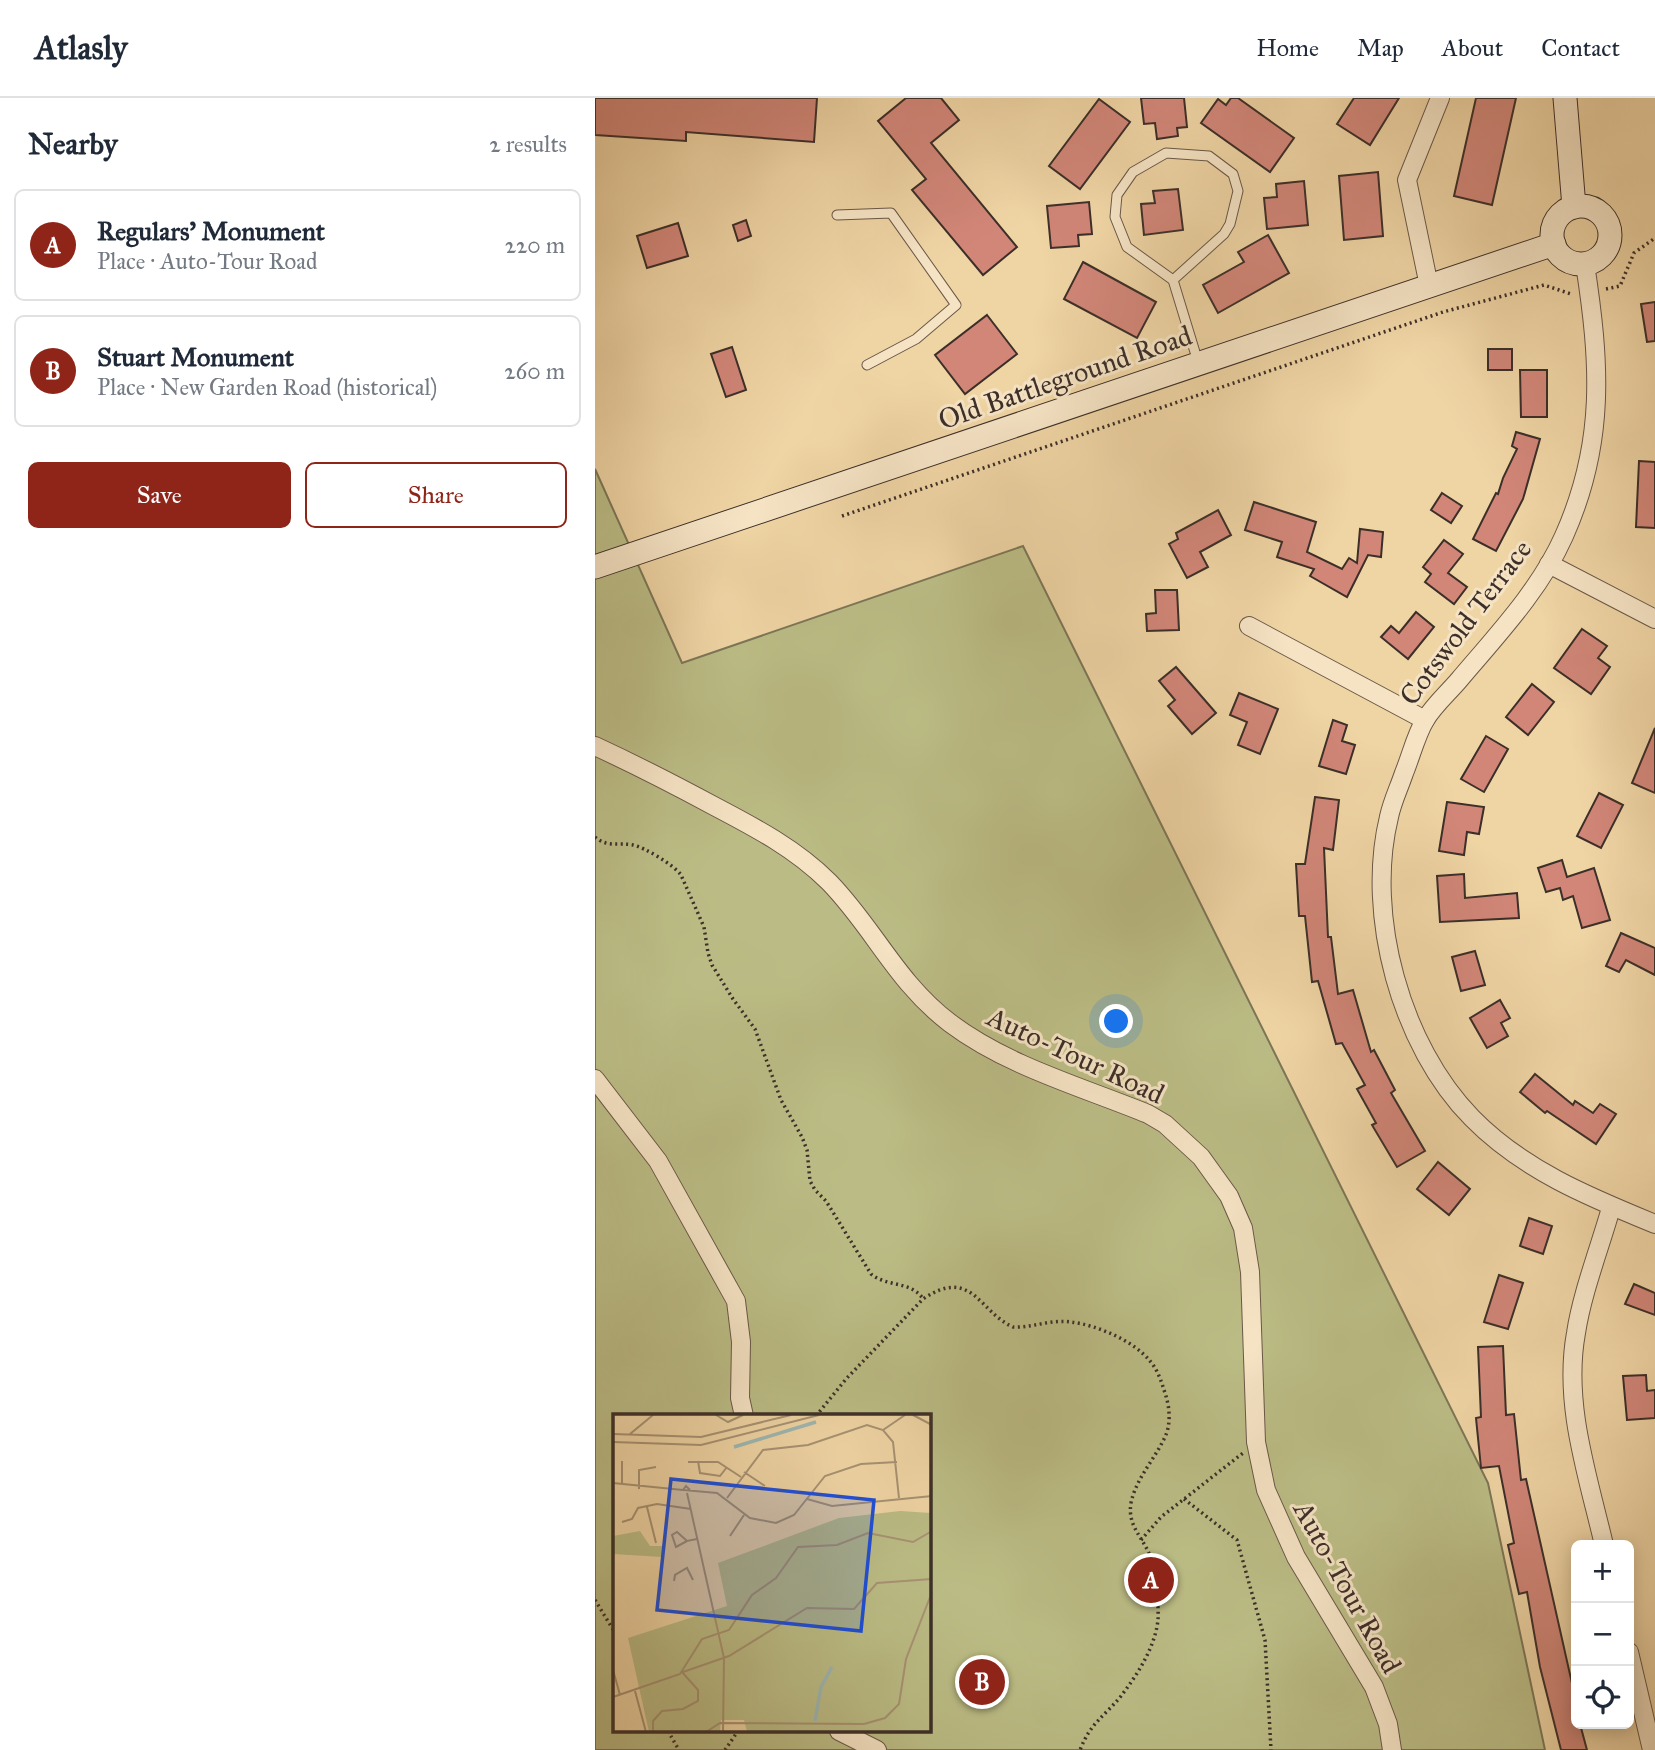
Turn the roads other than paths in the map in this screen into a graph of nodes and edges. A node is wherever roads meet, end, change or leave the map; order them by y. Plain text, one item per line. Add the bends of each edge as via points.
1 (1440, 98) edge
2 (1565, 98) edge
3 (1574, 207) junction
4 (837, 215) dead end
5 (1554, 244) junction
6 (1585, 264) junction
7 (1173, 280) junction
8 (1429, 286) junction
9 (1199, 363) junction
10 (867, 365) dead end
11 (1549, 564) junction
12 (595, 567) edge
13 (1655, 619) edge
14 (1249, 626) dead end
15 (1425, 720) junction
16 (595, 746) edge
17 (595, 1079) edge
18 (1611, 1208) junction
19 (1655, 1224) edge
20 (744, 1414) edge
21 (1603, 1540) edge
22 (1632, 1666) edge
23 (841, 1732) edge
24 (877, 1750) edge
25 (1392, 1750) edge
26 (1652, 1750) edge

1 - 8 street via 1407,180
2 - 3 street
3 - 5 street via 1554,226
3 - 6 street via 1600,214 1609,230 1607,248
4 - 10 lane via 891,213 956,305 916,339
5 - 6 street via 1566,260
5 - 8 street, Old Battleground Road
6 - 11 street, Cotswold Terrace via 1598,373 1592,440 1584,482
7 - 7 lane via 1215,244 1230,224 1238,191 1233,174 1209,156 1166,153 1133,172 1117,195 1115,217 1127,247
7 - 9 lane
8 - 9 street, Old Battleground Road
9 - 12 street, Old Battleground Road
11 - 13 street
11 - 15 street, Cotswold Terrace via 1526,600
14 - 15 street
15 - 18 street, Cotswold Terrace via 1389,817 1384,920 1395,982 1438,1077 1472,1118 1559,1183
16 - 25 street, Auto-Tour Road via 795,851 830,883 923,1001 952,1025 991,1049 1148,1114 1201,1157 1229,1196 1243,1228 1256,1443 1266,1490 1296,1557 1374,1687
17 - 20 street via 658,1161 736,1301
18 - 19 street, Cotswold Terrace
18 - 21 street via 1576,1332 1572,1375 1575,1419
22 - 26 street
23 - 24 street

